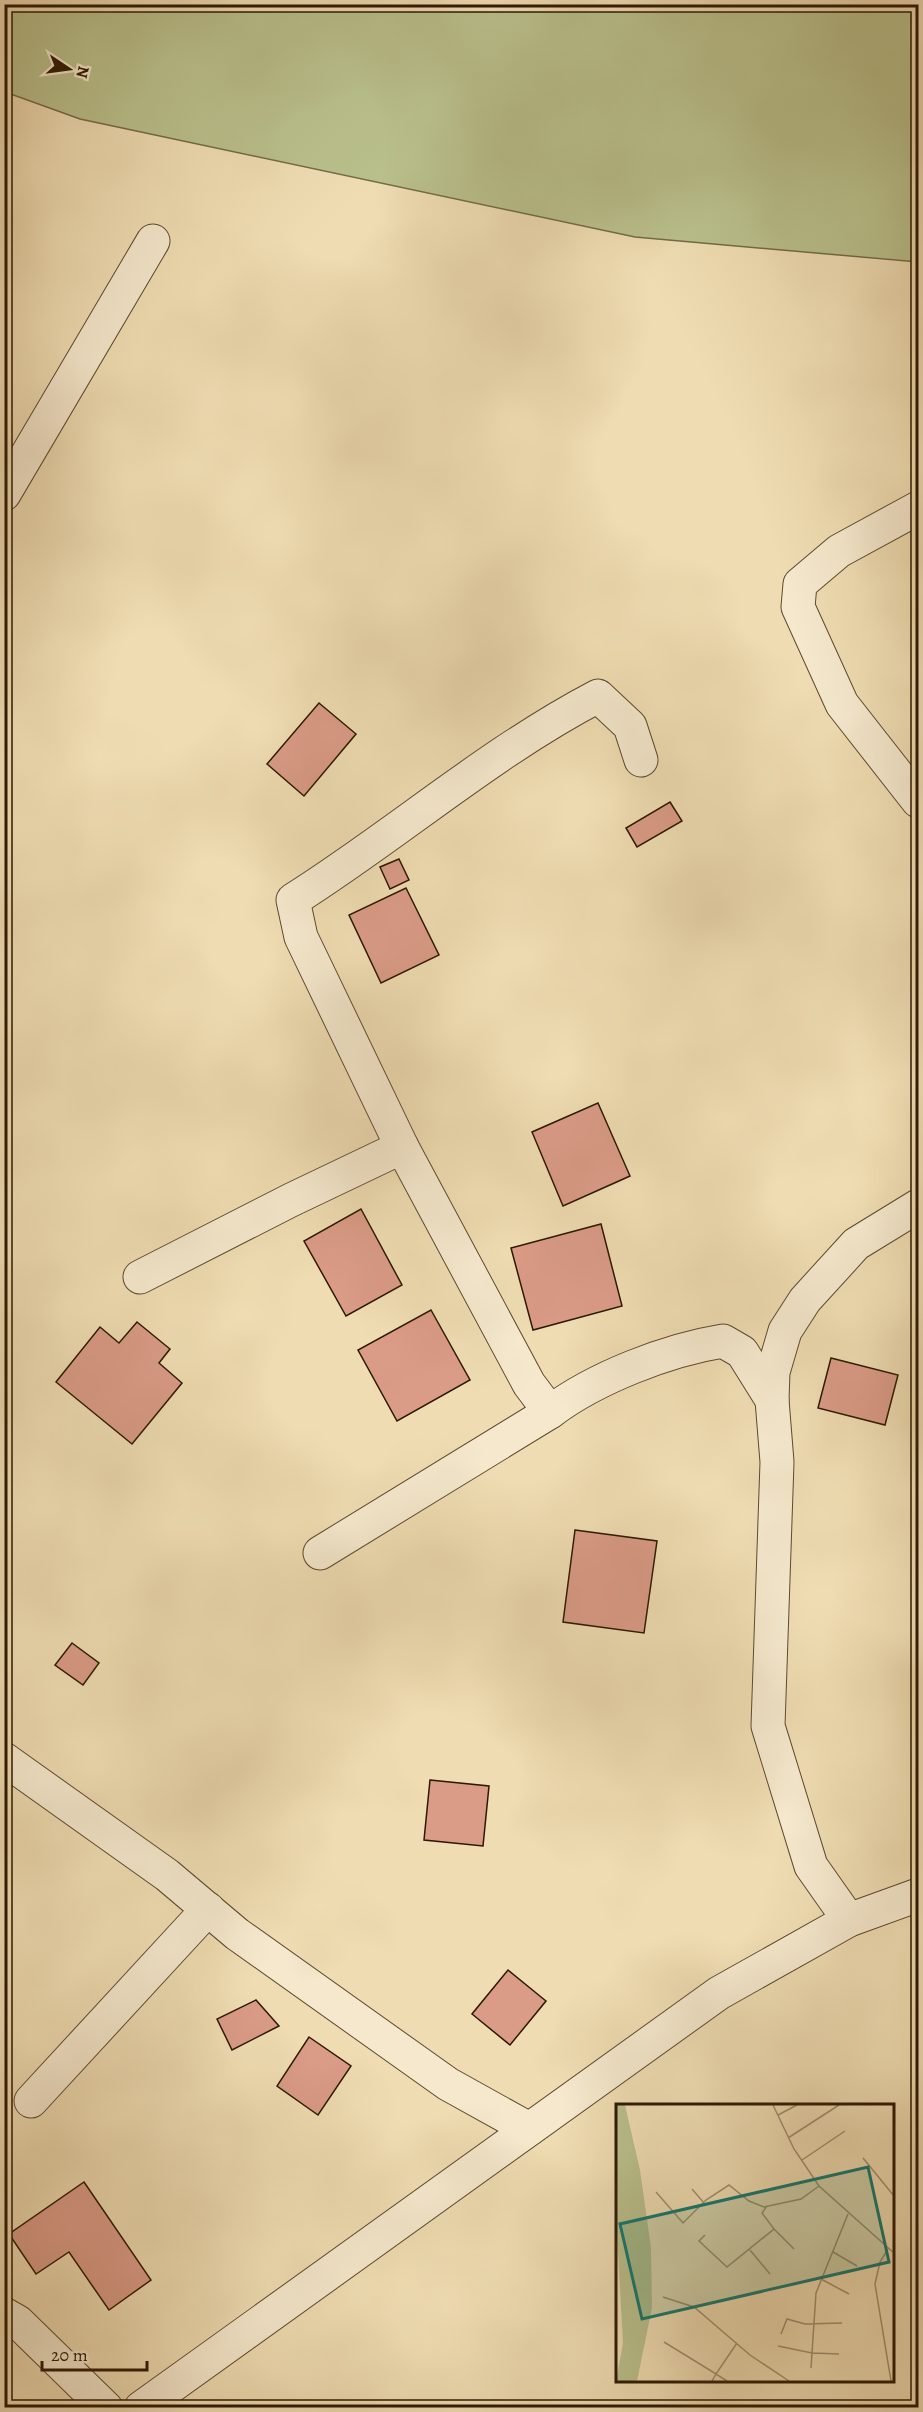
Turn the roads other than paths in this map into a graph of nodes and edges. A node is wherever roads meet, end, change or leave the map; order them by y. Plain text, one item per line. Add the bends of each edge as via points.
1 (153, 242) dead end
2 (4, 494) edge
3 (918, 508) edge
4 (641, 760) dead end
5 (918, 801) edge
6 (402, 1147) junction
7 (918, 1206) edge
8 (140, 1277) dead end
9 (772, 1400) junction
10 (550, 1412) junction
11 (320, 1553) dead end
12 (4, 1759) edge
13 (918, 1895) edge
14 (208, 1909) junction
15 (849, 1920) junction
16 (31, 2101) dead end
17 (529, 2129) junction
18 (4, 2314) edge
19 (178, 2395) edge
20 (106, 2408) edge
21 (141, 2408) edge

1 - 2 street
3 - 5 street via 839,550 800,584 798,607 842,704
4 - 6 street via 630,726 598,696 549,722 293,900 301,937
6 - 8 street
6 - 10 street via 529,1384
7 - 9 street via 856,1244 805,1300 785,1331 773,1372
9 - 10 street via 742,1353 723,1341 656,1357 567,1399
9 - 15 street via 777,1462 768,1726 811,1866
10 - 11 street
12 - 14 street via 167,1875
13 - 15 street
14 - 16 street
14 - 17 street via 237,1934 448,2084
15 - 17 street via 719,1993
17 - 19 street
18 - 20 street via 18,2322
19 - 21 street

